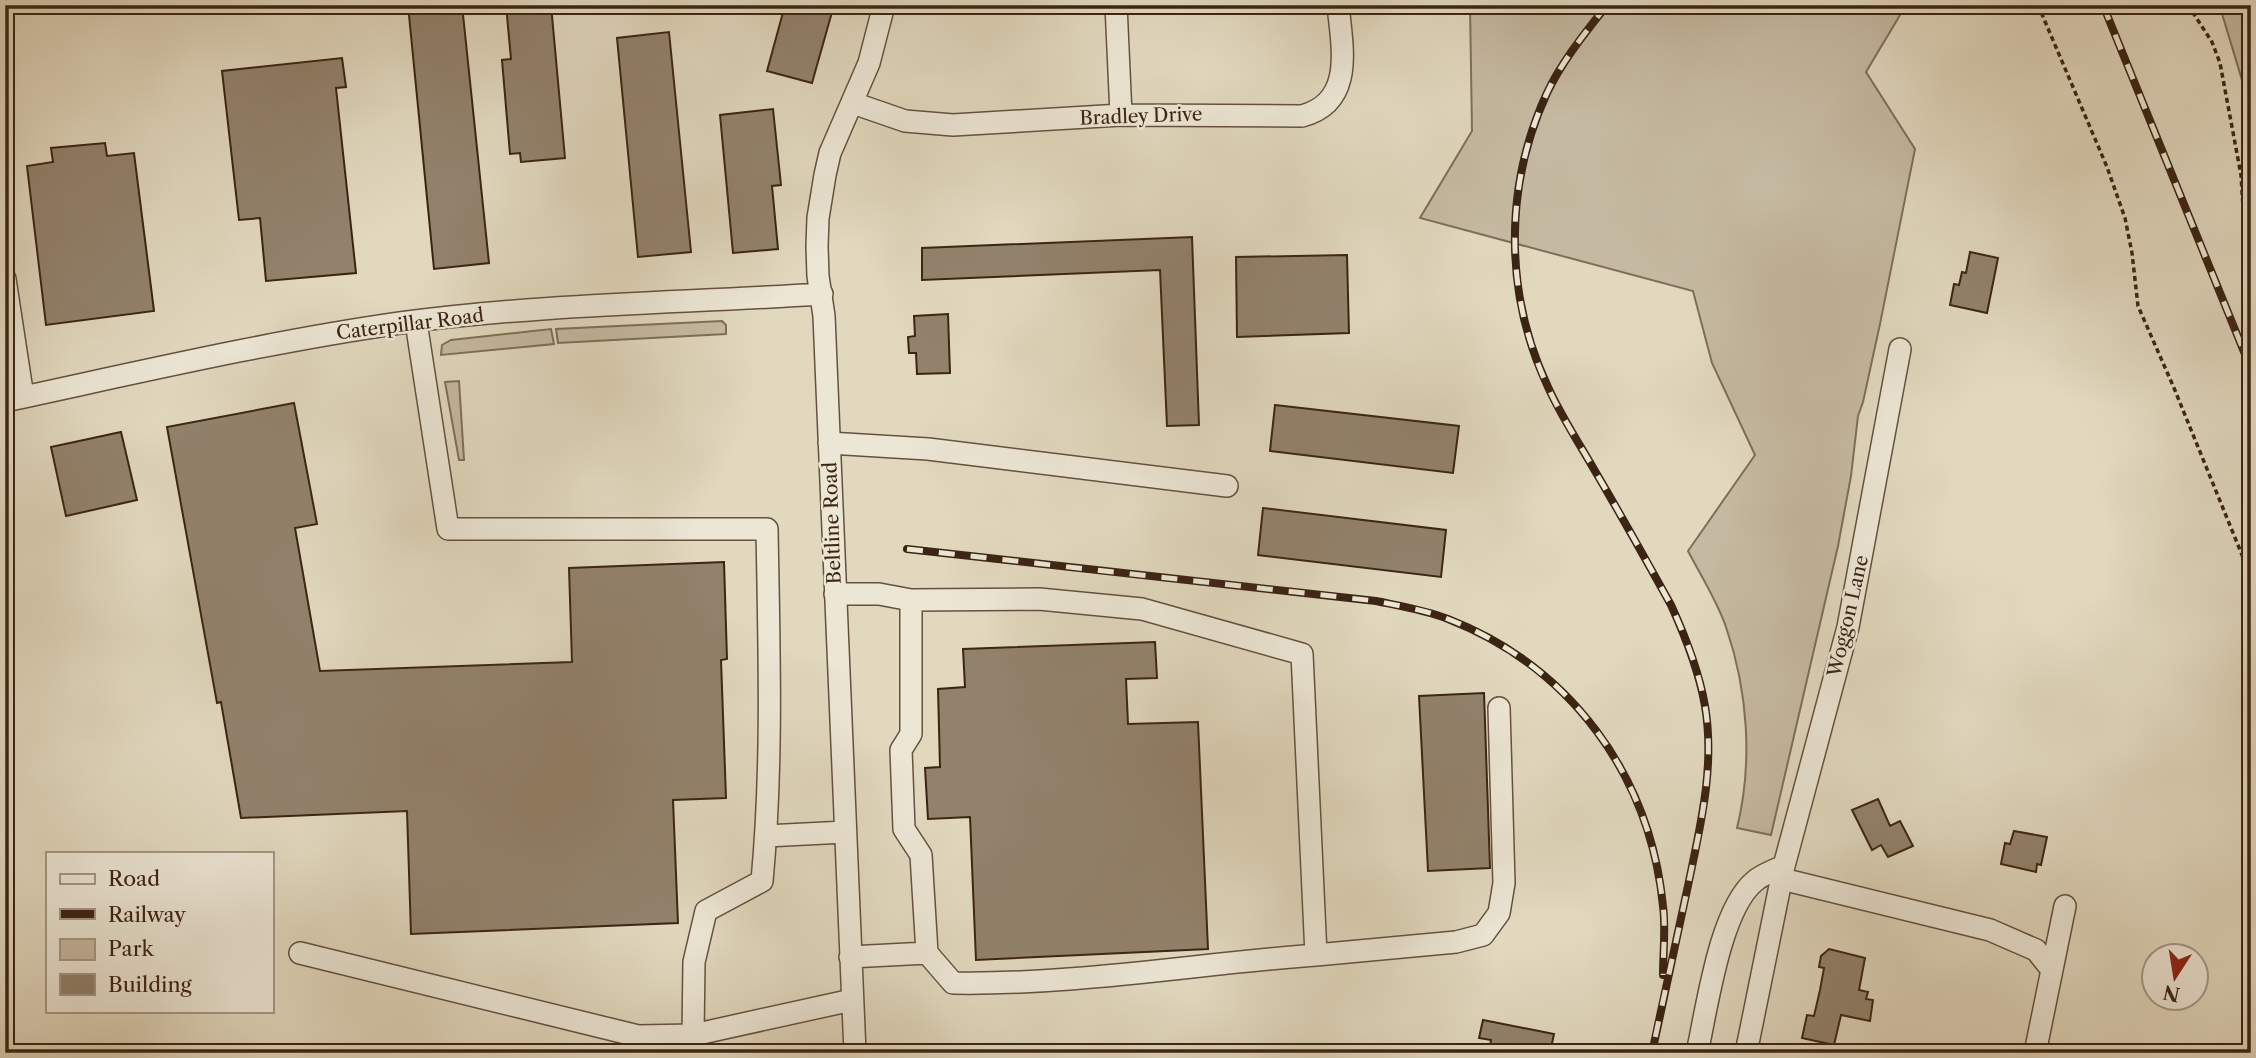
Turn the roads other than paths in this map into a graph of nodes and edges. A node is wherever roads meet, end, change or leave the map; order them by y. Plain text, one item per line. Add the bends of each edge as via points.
1 (884, 5) edge
2 (1116, 5) edge
3 (1338, 5) edge
4 (853, 103) junction
5 (1121, 115) junction
6 (5, 279) edge
7 (822, 294) junction
8 (416, 322) junction
9 (1900, 349) dead end
10 (14, 399) edge
11 (829, 443) junction
12 (1227, 486) dead end
13 (835, 594) junction
14 (911, 600) junction
15 (1499, 708) dead end
16 (845, 832) junction
17 (766, 836) junction
18 (1783, 873) junction
19 (2065, 906) dead end
20 (300, 953) dead end
21 (927, 953) junction
22 (1316, 955) junction
23 (850, 957) junction
24 (2052, 970) junction
25 (852, 1000) junction
26 (693, 1035) junction
27 (855, 1053) edge
28 (1697, 1053) edge
29 (1745, 1053) edge
30 (2035, 1053) edge

1 - 4 street, Beltline Road
2 - 5 street
3 - 5 street, Bradley Drive via 1341,76 1332,98 1311,114
4 - 5 street, Bradley Drive via 921,124
4 - 7 street, Beltline Road via 825,175 818,219
6 - 10 street
7 - 8 street, Caterpillar Road via 611,304
7 - 11 street, Beltline Road
8 - 10 street, Caterpillar Road via 266,345
8 - 17 street via 448,529 767,529
9 - 18 street, Woggon Lane via 1848,627
11 - 12 street via 928,449
11 - 13 street, Beltline Road
13 - 14 street
13 - 16 street, Beltline Road
14 - 21 street via 911,734 901,750 904,829 921,855
14 - 22 street via 1039,599 1142,609 1302,654
15 - 22 street via 1504,883 1499,913 1483,935 1456,942
16 - 17 street
16 - 23 street, Beltline Road
17 - 26 street via 762,881 706,911 694,962
18 - 24 street via 1990,930 2036,950
18 - 28 street via 1755,881 1735,905
18 - 29 street, Woggon Lane
19 - 24 street
20 - 26 street via 638,1035
21 - 22 street via 953,983 1015,984
21 - 23 street
23 - 25 street, Beltline Road
24 - 30 street
25 - 26 street
25 - 27 street, Beltline Road

